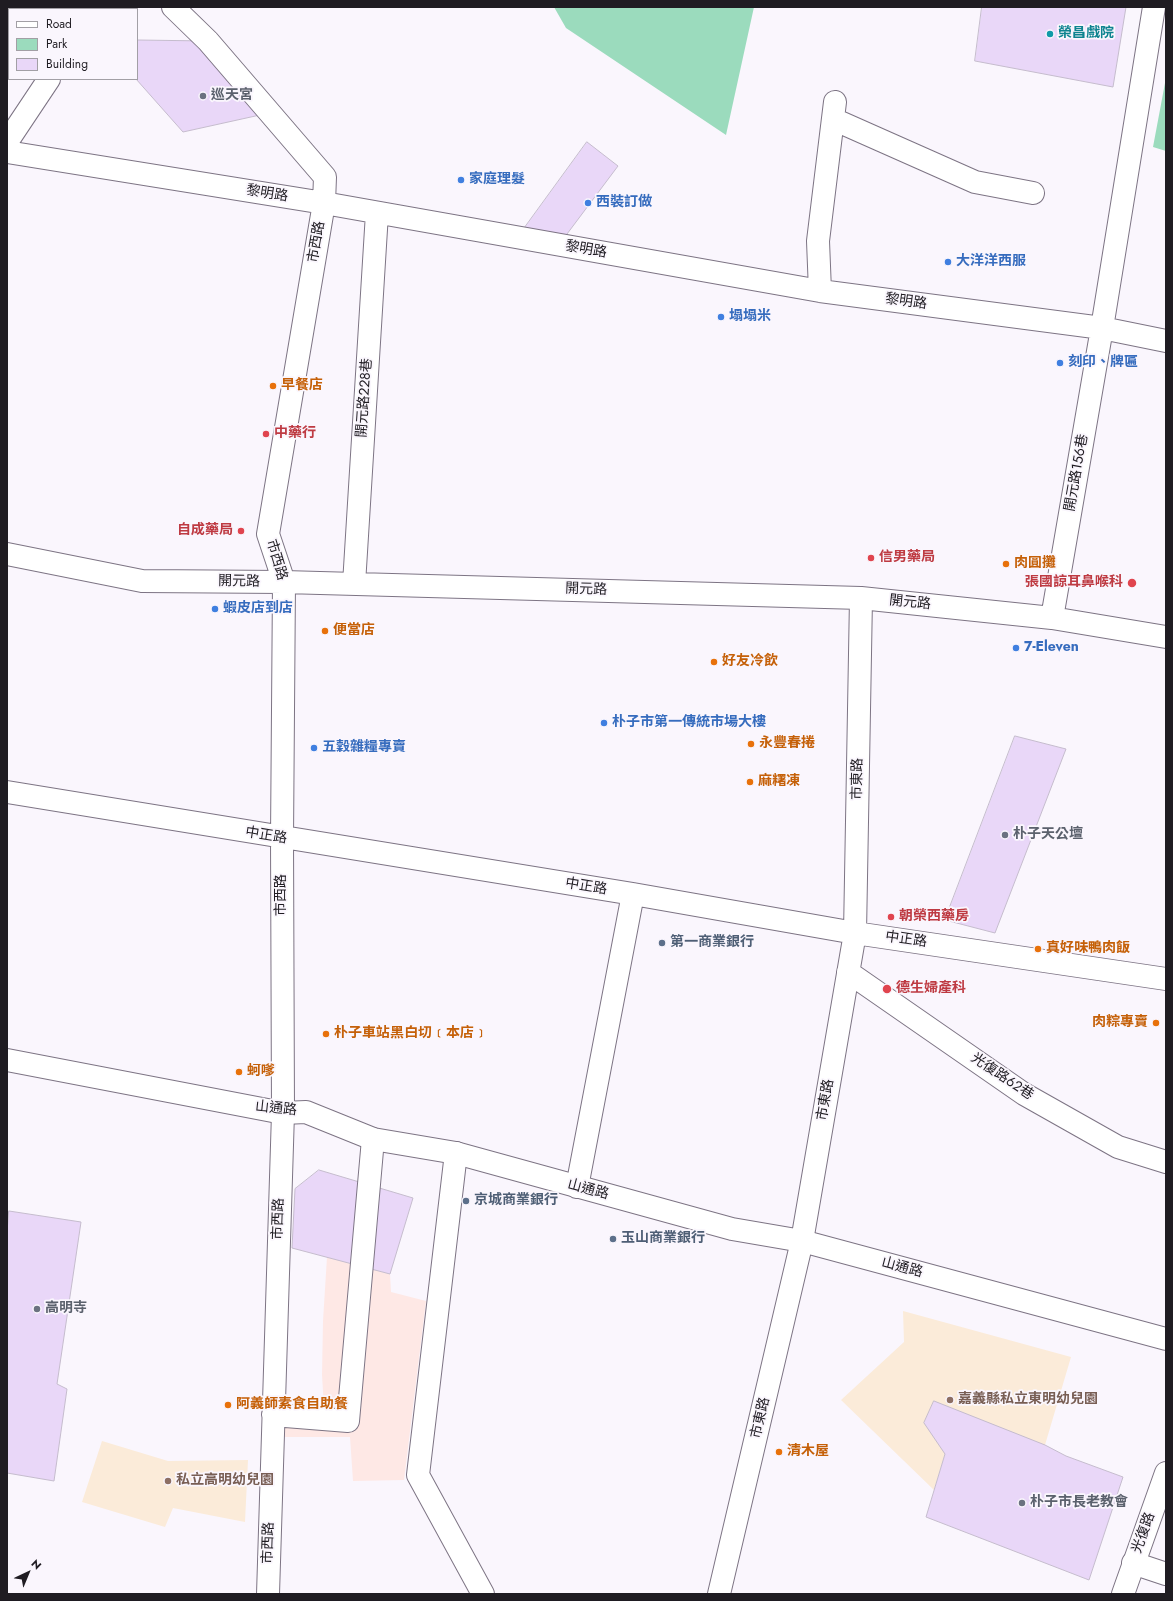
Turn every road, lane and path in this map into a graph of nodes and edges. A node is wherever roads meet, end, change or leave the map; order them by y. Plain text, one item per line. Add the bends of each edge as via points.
1 (174, 7) edge
2 (1154, 7) edge
3 (48, 80) edge
4 (7, 142) edge
5 (7, 152) edge
6 (1034, 192) dead end
7 (324, 203) junction
8 (377, 213) junction
9 (820, 291) junction
10 (1102, 328) junction
11 (1166, 341) edge
12 (7, 554) edge
13 (284, 582) junction
14 (354, 584) junction
15 (861, 598) junction
16 (1052, 618) junction
17 (1166, 637) edge
18 (7, 792) edge
19 (282, 838) junction
20 (633, 894) junction
21 (855, 933) junction
22 (848, 972) junction
23 (1166, 979) edge
24 (7, 1060) edge
25 (283, 1113) junction
26 (373, 1139) junction
27 (456, 1153) junction
28 (1166, 1162) edge
29 (577, 1187) junction
30 (802, 1241) junction
31 (1166, 1339) edge
32 (273, 1415) junction
33 (1166, 1473) edge
34 (1133, 1563) junction
35 (1166, 1574) edge
36 (268, 1594) edge
37 (483, 1594) edge
38 (719, 1594) edge
39 (1123, 1594) edge

1 - 7 street, 市西路 via 208,41 325,177
2 - 10 street, 開元路156巷
3 - 4 street
5 - 7 street, 黎明路
6 - 9 street via 976,182 834,110 818,241
7 - 8 street, 黎明路
7 - 13 street, 市西路 via 268,534
8 - 9 street, 黎明路
8 - 14 street, 開元路228巷
9 - 10 street, 黎明路
10 - 11 street, 黎明路
10 - 16 street, 開元路156巷
12 - 13 street, 開元路 via 142,581
13 - 14 street, 開元路
13 - 19 street, 市西路
14 - 15 street, 開元路
15 - 16 street, 開元路
15 - 21 street, 市東路
16 - 17 street, 開元路
18 - 19 street, 中正路
19 - 20 street, 中正路
19 - 25 street, 市西路
20 - 21 street, 中正路
20 - 29 street
21 - 22 street, 市東路
21 - 23 street, 中正路
22 - 28 street, 光復路62巷 via 1024,1094 1118,1146
22 - 30 street, 市東路
24 - 25 street, 山通路
25 - 26 street, 山通路 via 306,1112
25 - 32 street, 市西路
26 - 27 street, 山通路
26 - 32 street via 348,1421
27 - 29 street, 山通路
27 - 37 street via 418,1475
29 - 30 street, 山通路 via 732,1229
30 - 31 street, 山通路
30 - 38 street, 市東路
32 - 36 street, 市西路
33 - 34 street, 光復路
34 - 35 street
34 - 39 street, 光復路

